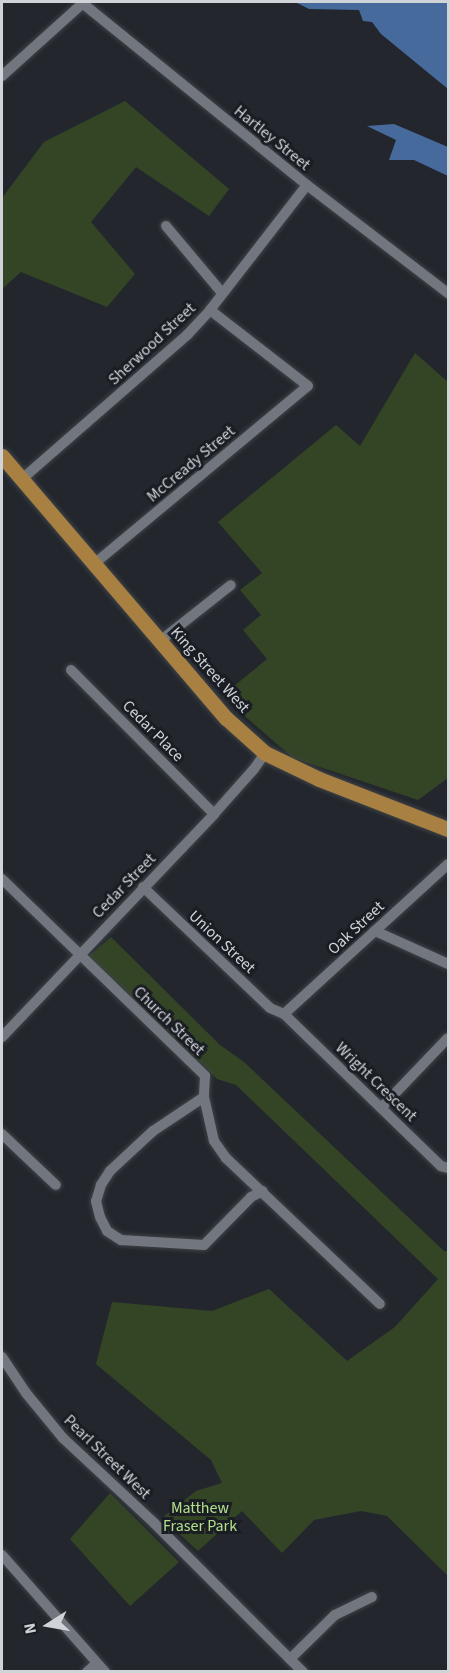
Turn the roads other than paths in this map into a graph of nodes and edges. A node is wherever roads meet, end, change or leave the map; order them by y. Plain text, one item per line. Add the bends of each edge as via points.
1 (82, 2) edge
2 (2, 76) edge
3 (307, 185) junction
4 (166, 226) dead end
5 (448, 292) edge
6 (222, 293) junction
7 (210, 310) junction
8 (2, 456) edge
9 (22, 479) junction
10 (94, 564) junction
11 (231, 585) dead end
12 (160, 641) junction
13 (71, 670) dead end
14 (265, 753) junction
15 (214, 814) junction
16 (448, 829) edge
17 (448, 864) edge
18 (2, 879) edge
19 (143, 887) junction
20 (375, 931) junction
21 (79, 955) junction
22 (448, 964) edge
23 (284, 1014) junction
24 (2, 1037) edge
25 (448, 1038) edge
26 (204, 1097) junction
27 (382, 1107) junction
28 (2, 1134) edge
29 (448, 1168) edge
30 (56, 1185) dead end
31 (263, 1191) junction
32 (380, 1304) dead end
33 (2, 1358) edge
34 (2, 1558) edge
35 (372, 1597) dead end
36 (290, 1659) junction
37 (101, 1667) edge
38 (87, 1671) edge
39 (303, 1671) edge

1 - 2 street
1 - 3 street, Hartley Street
3 - 5 street, Hartley Street
3 - 6 street, Sherwood Street
4 - 6 street
6 - 7 street, Sherwood Street
7 - 9 street, Sherwood Street
7 - 10 street, McCready Street via 308,386
8 - 9 main road, King Street West
9 - 10 main road, King Street West
10 - 12 main road, King Street West
11 - 12 street
12 - 14 main road, King Street West via 226,718
13 - 15 street, Cedar Place
14 - 15 street, Cedar Street
14 - 16 main road, King Street West via 319,779
15 - 19 street, Cedar Street
17 - 20 street, Oak Street
18 - 21 street, Church Street
19 - 21 street, Cedar Street
19 - 23 street, Union Street via 270,1008
20 - 22 street
20 - 23 street, Oak Street
21 - 24 street, Cedar Street
21 - 26 street, Church Street via 205,1076
23 - 27 street, Wright Crescent
25 - 27 street
26 - 31 street, Church Street via 213,1141
26 - 31 street via 153,1131 110,1171 96,1201 107,1231 121,1240 204,1245 251,1197
27 - 29 street, Wright Crescent via 441,1166
28 - 30 street
31 - 32 street, Church Street
33 - 36 street, Pearl Street West via 63,1438 160,1528
34 - 37 street
35 - 36 street via 335,1615
36 - 39 street, Pearl Street West
37 - 38 street

